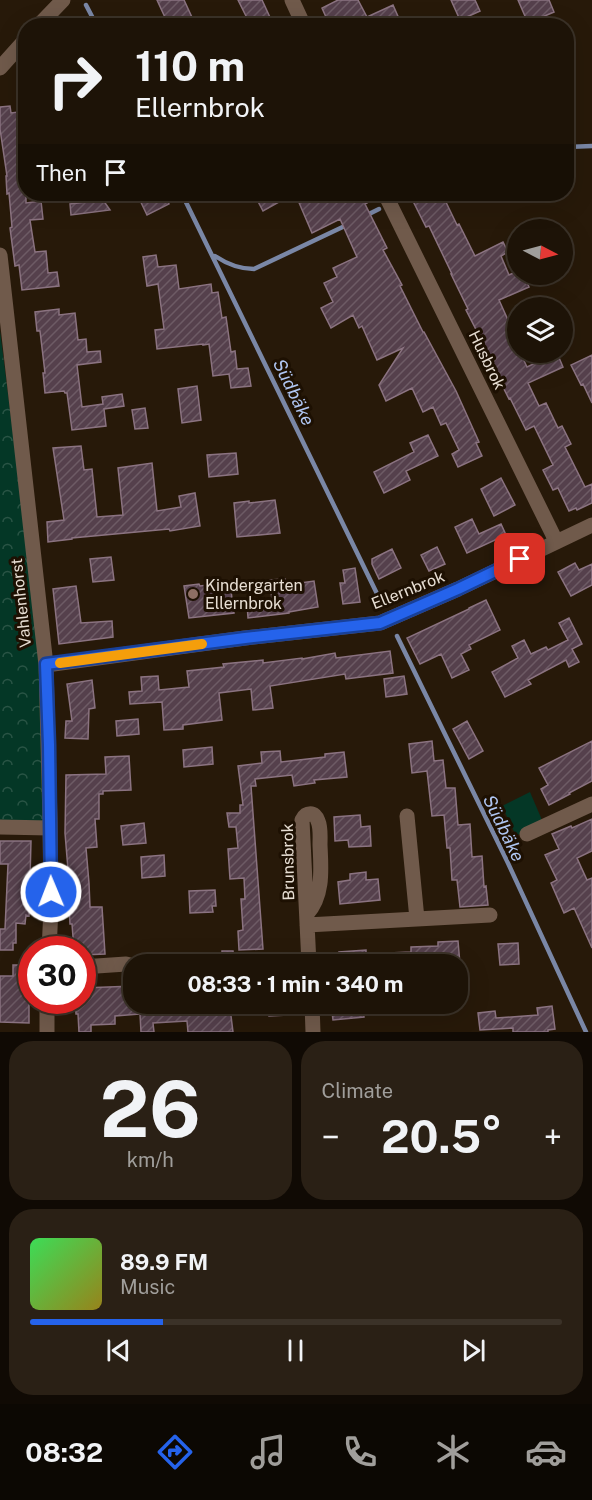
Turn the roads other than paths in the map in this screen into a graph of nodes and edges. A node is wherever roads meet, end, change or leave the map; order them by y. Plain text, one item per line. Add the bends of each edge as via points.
1 (63, 0) edge
2 (292, 0) edge
3 (46, 18) edge
4 (300, 18) edge
5 (18, 48) edge
6 (0, 68) edge
7 (388, 201) edge
8 (0, 255) edge
9 (592, 525) edge
10 (556, 542) junction
11 (46, 664) junction
12 (592, 804) edge
13 (407, 816) dead end
14 (0, 826) edge
15 (50, 828) junction
16 (527, 834) dead end
17 (490, 915) dead end
18 (307, 919) junction
19 (417, 919) junction
20 (50, 936) edge
21 (309, 954) edge
22 (123, 964) edge
23 (96, 966) edge
24 (47, 1014) edge
25 (313, 1014) edge
26 (47, 1032) edge
27 (314, 1032) edge

1 - 3 street
2 - 4 street
5 - 6 street
7 - 10 street, Husbrok
8 - 11 street, Vahlenhorst
9 - 10 street, Ellernbrok
10 - 11 street, Ellernbrok via 380,623
11 - 15 street, Vahlenhorst
12 - 16 street
13 - 19 street
14 - 15 street
15 - 20 street, Vahlenhorst
17 - 19 street
18 - 18 street, Brunsbrok via 321,878 318,819 309,813 302,820
18 - 19 street
18 - 21 street, Brunsbrok
22 - 23 street
24 - 26 street
25 - 27 street

